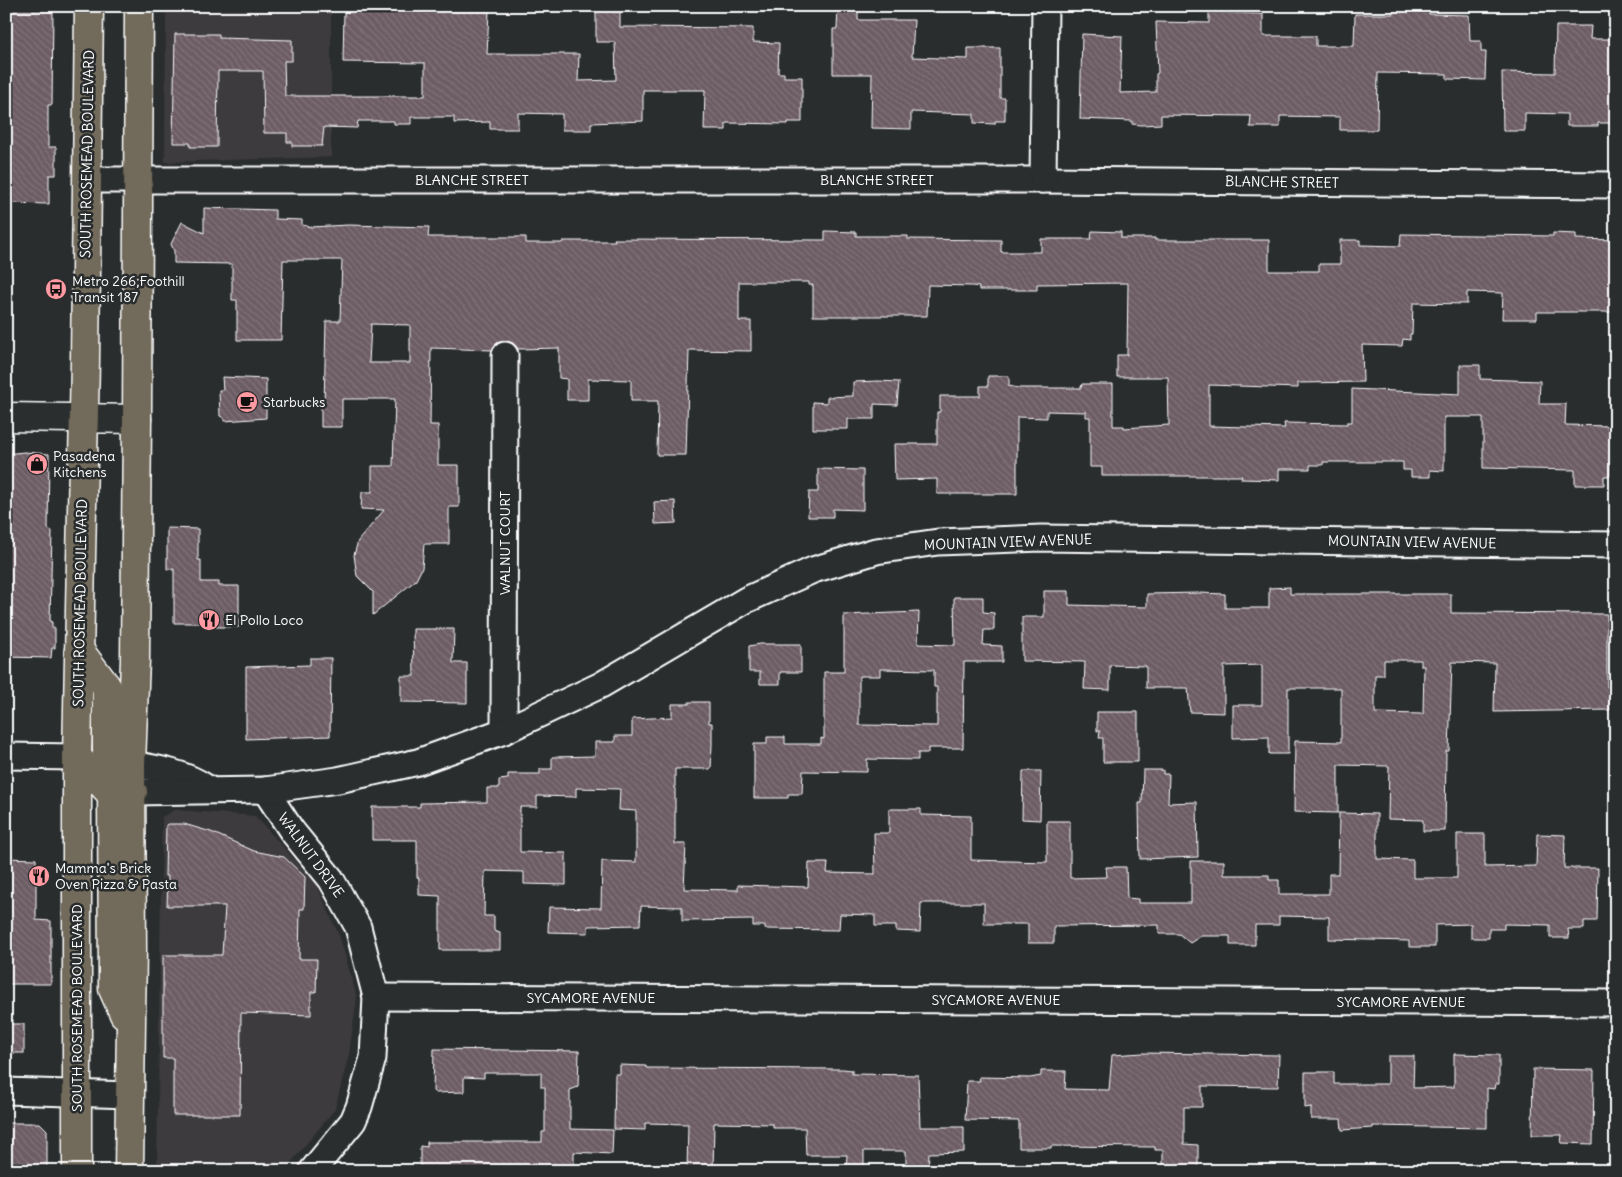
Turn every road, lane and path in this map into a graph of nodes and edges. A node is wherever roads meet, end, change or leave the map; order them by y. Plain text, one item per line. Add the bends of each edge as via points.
1 (89, 6) edge
2 (139, 6) edge
3 (1045, 6) edge
4 (138, 179) junction
5 (86, 180) junction
6 (1043, 180) junction
7 (1616, 185) edge
8 (506, 355) dead end
9 (6, 417) edge
10 (83, 417) junction
11 (137, 419) junction
12 (1616, 544) edge
13 (79, 650) junction
14 (504, 731) junction
15 (6, 756) edge
16 (77, 757) junction
17 (131, 764) junction
18 (265, 790) junction
19 (211, 791) junction
20 (133, 792) junction
21 (376, 997) junction
22 (1616, 1003) edge
23 (131, 1030) junction
24 (6, 1092) edge
25 (78, 1094) junction
26 (130, 1095) junction
27 (77, 1171) edge
28 (129, 1171) edge
29 (312, 1171) edge

1 - 5 main road, SOUTH ROSEMEAD BOULEVARD
2 - 4 main road
3 - 6 street
4 - 5 street, BLANCHE STREET
4 - 6 street, BLANCHE STREET
4 - 11 main road
5 - 10 main road, SOUTH ROSEMEAD BOULEVARD
6 - 7 street, BLANCHE STREET
8 - 14 street, WALNUT COURT
9 - 10 main road
10 - 11 main road
10 - 13 main road, SOUTH ROSEMEAD BOULEVARD
11 - 17 main road
12 - 14 street, MOUNTAIN VIEW AVENUE via 1041,538 938,542 876,551 813,570 746,600 602,685
13 - 16 main road, SOUTH ROSEMEAD BOULEVARD
13 - 20 main road via 107,687 107,754
14 - 18 street, MOUNTAIN VIEW AVENUE via 418,762 338,780
15 - 16 street
16 - 23 main road via 112,795 113,989
16 - 25 main road, SOUTH ROSEMEAD BOULEVARD
17 - 19 street via 160,768 197,781
17 - 20 main road
18 - 19 street, MOUNTAIN VIEW AVENUE
18 - 21 street, WALNUT DRIVE via 292,831 331,879 358,927
19 - 20 street, MOUNTAIN VIEW AVENUE
20 - 23 main road
21 - 22 street, SYCAMORE AVENUE
21 - 29 street, WALNUT DRIVE via 372,1058 359,1108
23 - 26 main road
24 - 25 street
25 - 26 street
25 - 27 main road, SOUTH ROSEMEAD BOULEVARD
26 - 28 main road

